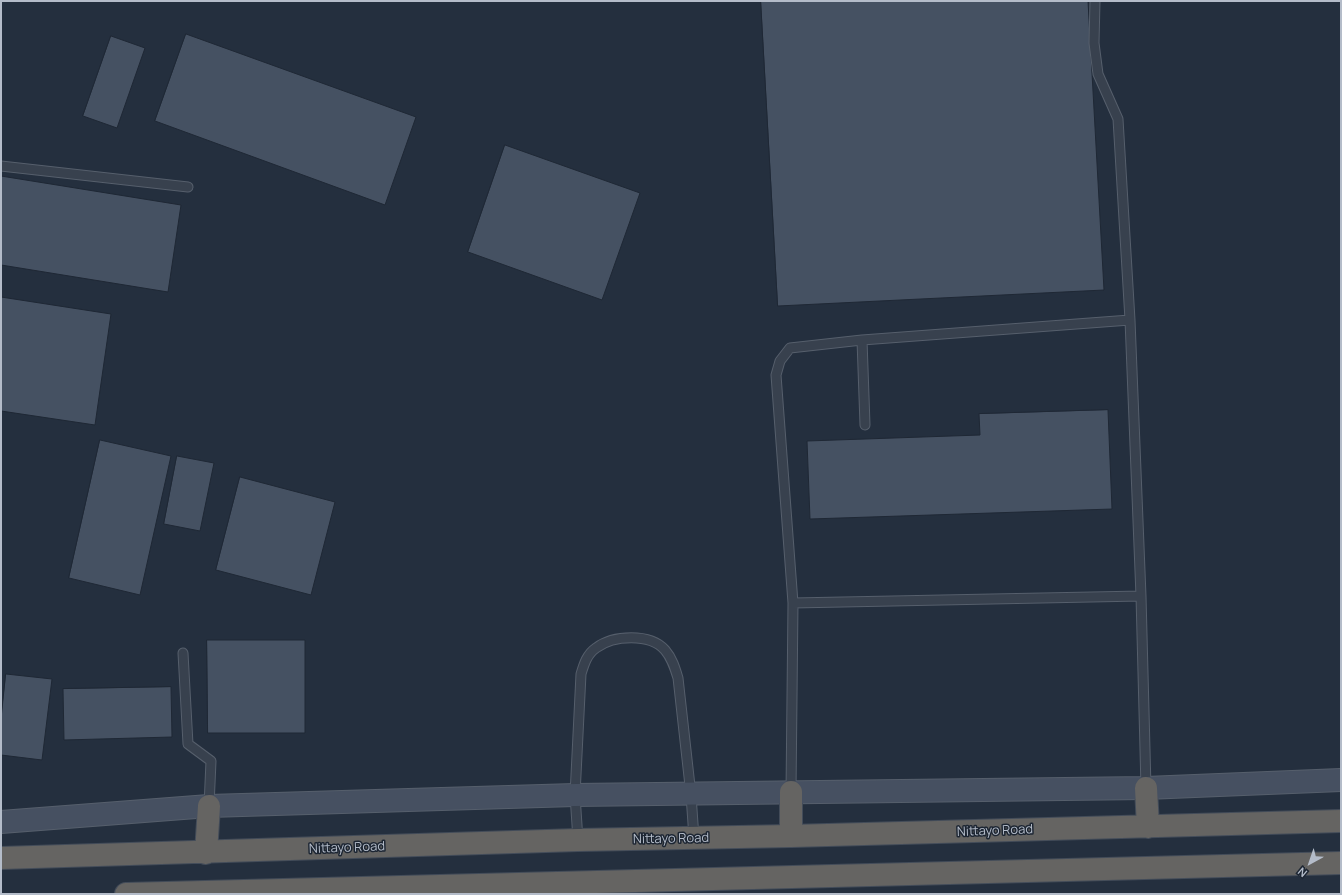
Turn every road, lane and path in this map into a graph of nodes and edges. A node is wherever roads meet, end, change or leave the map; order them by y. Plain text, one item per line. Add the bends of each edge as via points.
1 (1095, 1) edge
2 (1, 166) edge
3 (188, 187) dead end
4 (1130, 320) junction
5 (862, 340) junction
6 (865, 425) dead end
7 (1141, 596) junction
8 (793, 603) junction
9 (183, 653) dead end
10 (1341, 780) edge
11 (1146, 788) junction
12 (791, 792) junction
13 (575, 795) junction
14 (691, 795) junction
15 (209, 806) junction
16 (1341, 821) edge
17 (1, 822) edge
18 (1148, 827) junction
19 (790, 836) junction
20 (694, 838) junction
21 (578, 840) junction
22 (206, 853) junction
23 (1, 858) edge
24 (1341, 863) edge
25 (299, 892) edge
26 (126, 894) edge

1 - 4 lane via 1094,42 1098,74 1118,118
2 - 3 lane
4 - 5 lane
4 - 7 lane
5 - 6 lane
5 - 8 lane via 790,348 780,361 776,375
7 - 8 lane
7 - 11 lane
8 - 12 lane
9 - 15 lane via 188,744 211,761
10 - 11 main road
11 - 12 main road
11 - 18 highway
12 - 14 main road
12 - 19 highway
13 - 14 main road
13 - 14 lane via 581,674 585,660 595,648 608,641 626,638 649,640 665,649 674,663 678,678
13 - 15 main road
13 - 21 lane
14 - 20 lane
15 - 17 main road
15 - 22 highway
16 - 18 highway, Nittayo Road
18 - 19 highway, Nittayo Road
19 - 20 highway, Nittayo Road
20 - 21 highway, Nittayo Road
21 - 22 highway, Nittayo Road
22 - 23 highway, Nittayo Road
24 - 25 highway
25 - 26 highway

